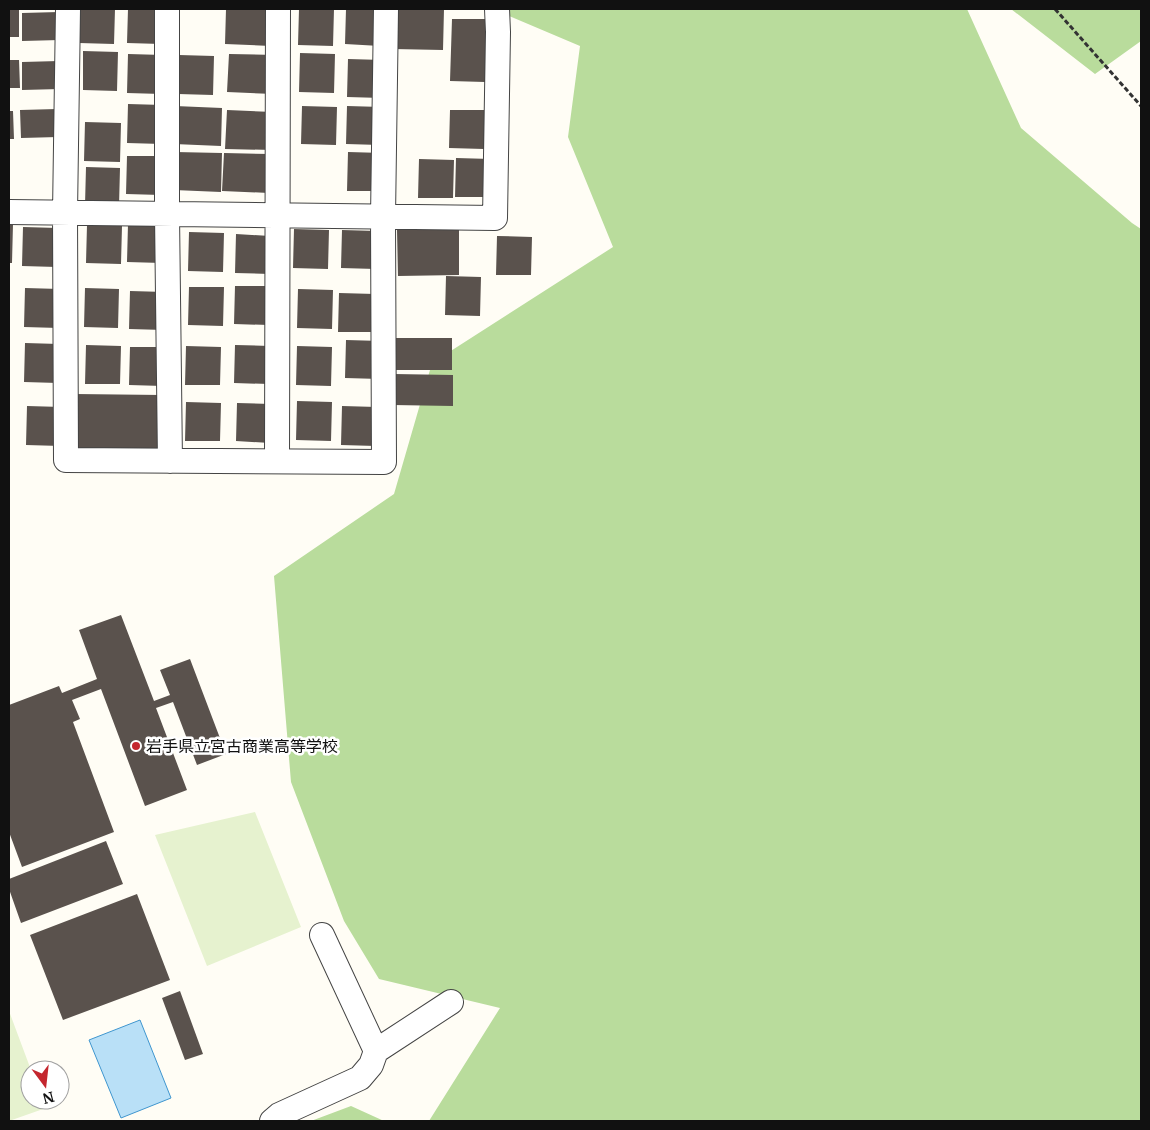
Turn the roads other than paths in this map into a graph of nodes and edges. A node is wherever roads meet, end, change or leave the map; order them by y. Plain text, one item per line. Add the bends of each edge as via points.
1 (68, 9) edge
2 (168, 9) edge
3 (278, 9) edge
4 (386, 9) edge
5 (497, 9) edge
6 (9, 212) edge
7 (65, 213) junction
8 (167, 214) junction
9 (277, 216) junction
10 (383, 217) junction
11 (170, 461) junction
12 (277, 462) junction
13 (322, 935) dead end
14 (451, 1002) dead end
15 (376, 1051) junction
16 (272, 1121) edge

1 - 7 street
2 - 8 street
3 - 9 street
4 - 10 street
5 - 10 street via 495,218
6 - 7 street
7 - 8 street
7 - 11 street via 66,460
8 - 9 street
8 - 11 street
9 - 10 street
9 - 12 street
10 - 12 street via 384,462
11 - 12 street
13 - 15 street
14 - 15 street
15 - 16 street via 371,1065 360,1078

